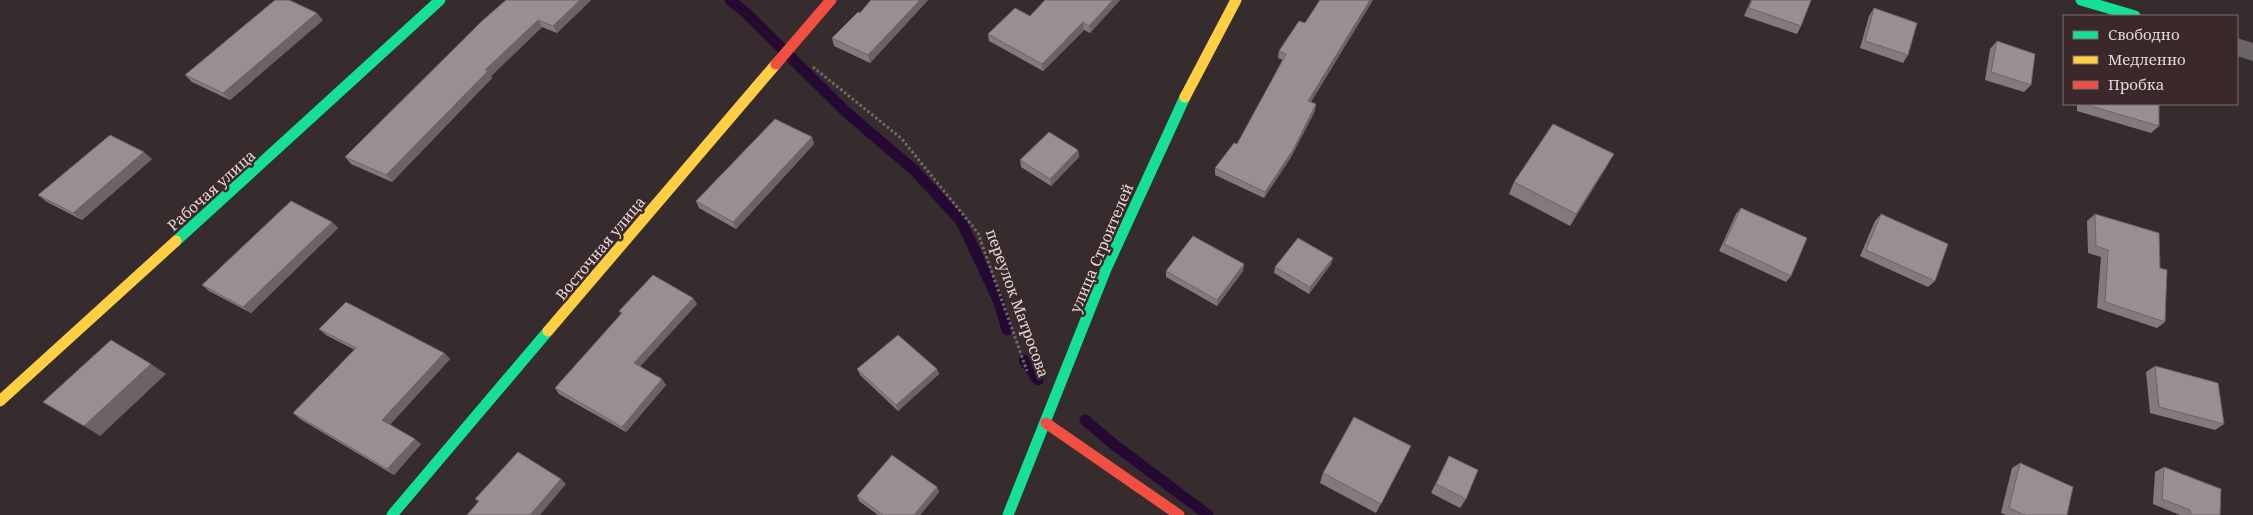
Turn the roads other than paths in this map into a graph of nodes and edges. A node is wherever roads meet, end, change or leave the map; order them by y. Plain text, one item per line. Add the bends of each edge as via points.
1 (440, 0) edge
2 (831, 0) edge
3 (1236, 0) edge
4 (2081, 0) edge
5 (2132, 15) edge
6 (2238, 47) edge
7 (2253, 52) edge
8 (0, 401) edge
9 (1046, 423) junction
10 (392, 515) edge
11 (1008, 515) edge
12 (1179, 515) edge

1 - 8 street, Рабочая улица
2 - 10 street, Восточная улица
3 - 9 street, улица Строителей via 1165,139 1106,270
4 - 5 street
6 - 7 street
9 - 11 street, улица Строителей
9 - 12 street

